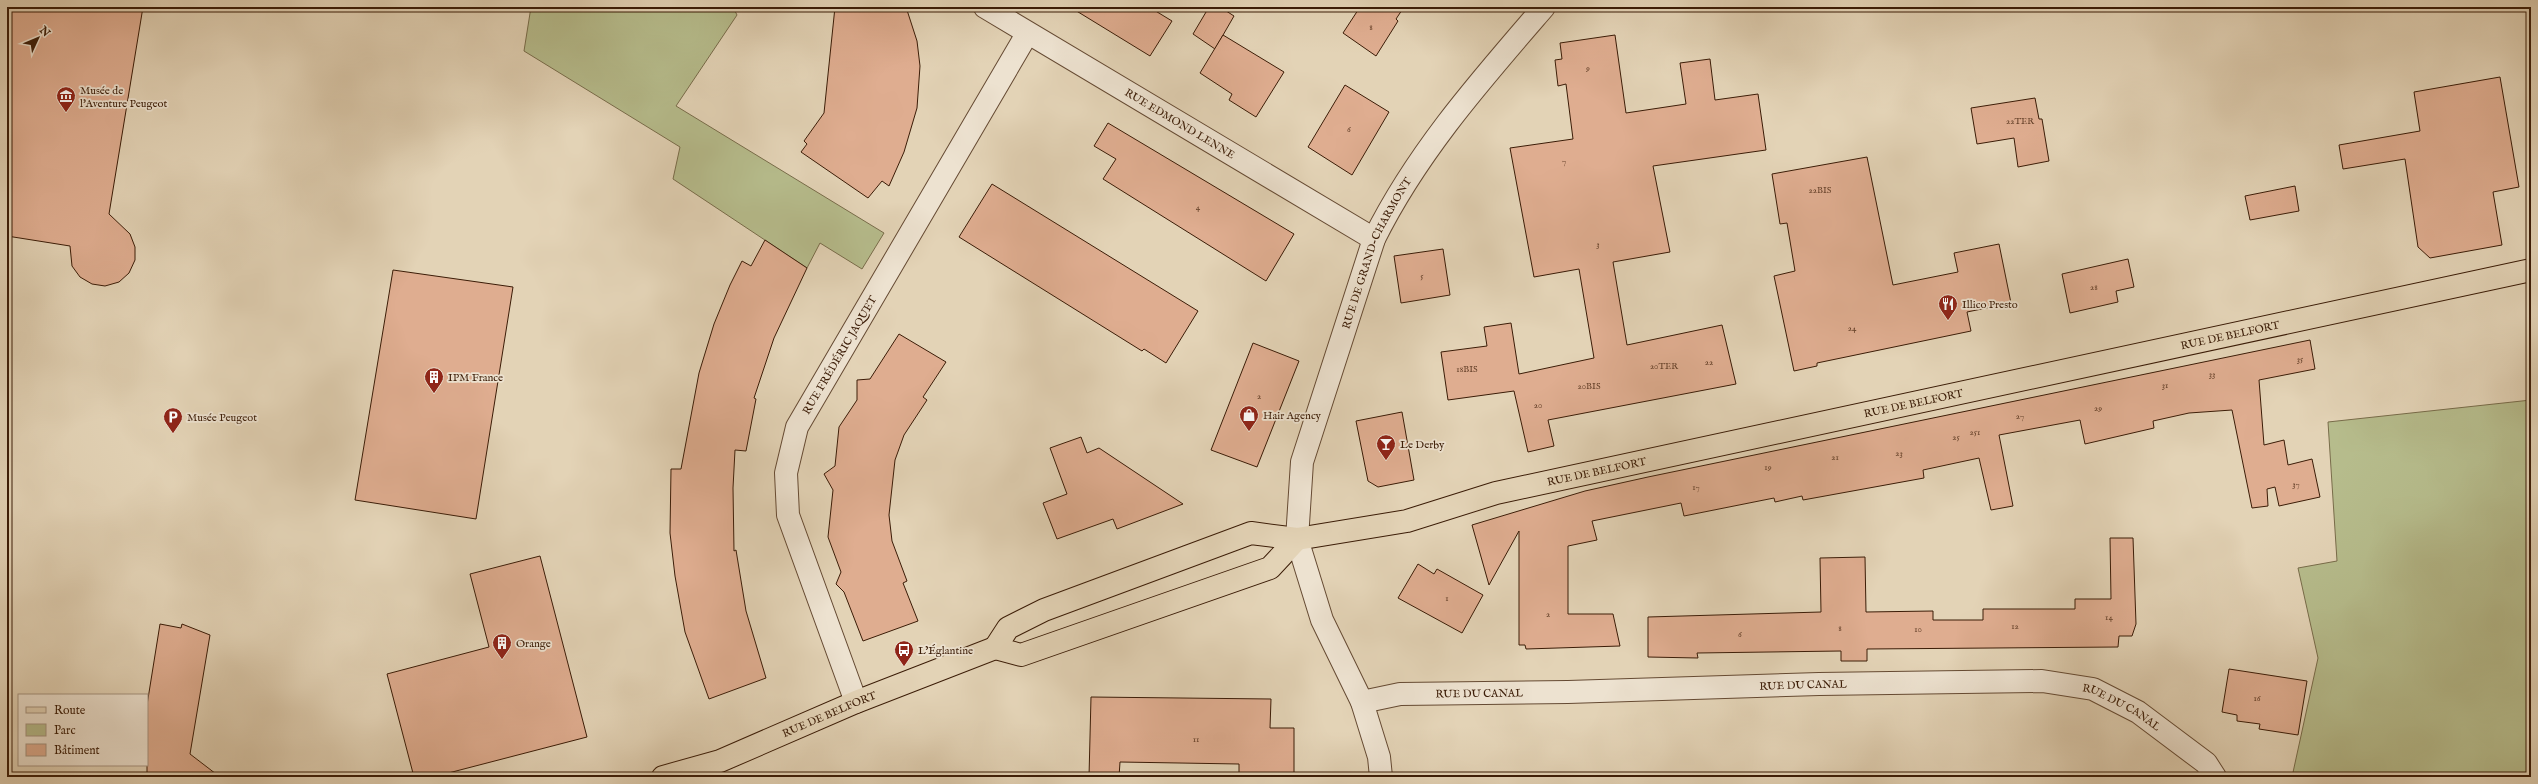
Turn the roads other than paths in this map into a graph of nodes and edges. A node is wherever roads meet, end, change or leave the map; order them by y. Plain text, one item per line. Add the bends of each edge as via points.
1 (985, 7) edge
2 (1544, 7) edge
3 (1027, 34) junction
4 (1374, 239) junction
5 (2531, 270) edge
6 (1296, 540) junction
7 (995, 648) junction
8 (856, 702) junction
9 (1362, 702) junction
10 (663, 777) edge
11 (1381, 777) edge
12 (2215, 777) edge

1 - 3 street, RUE EDMOND LENNE
2 - 4 street, RUE DE GRAND-CHARMONT via 1448,119 1388,210
3 - 4 street, RUE EDMOND LENNE
3 - 8 street, RUE FRÉDÉRIC JAQUET via 797,426 786,473 788,515
4 - 6 street, RUE DE GRAND-CHARMONT via 1302,462
5 - 6 main road, RUE DE BELFORT via 1496,493 1408,521
6 - 7 main road via 1270,568 1021,655
6 - 7 main road, RUE DE BELFORT via 1251,533 1044,610 1008,628
6 - 9 street via 1322,620
7 - 8 main road, RUE DE BELFORT
8 - 10 main road, RUE DE BELFORT via 720,761
9 - 11 street via 1380,757
9 - 12 street, RUE DU CANAL via 1400,694 2042,681 2093,689 2138,712 2206,763

